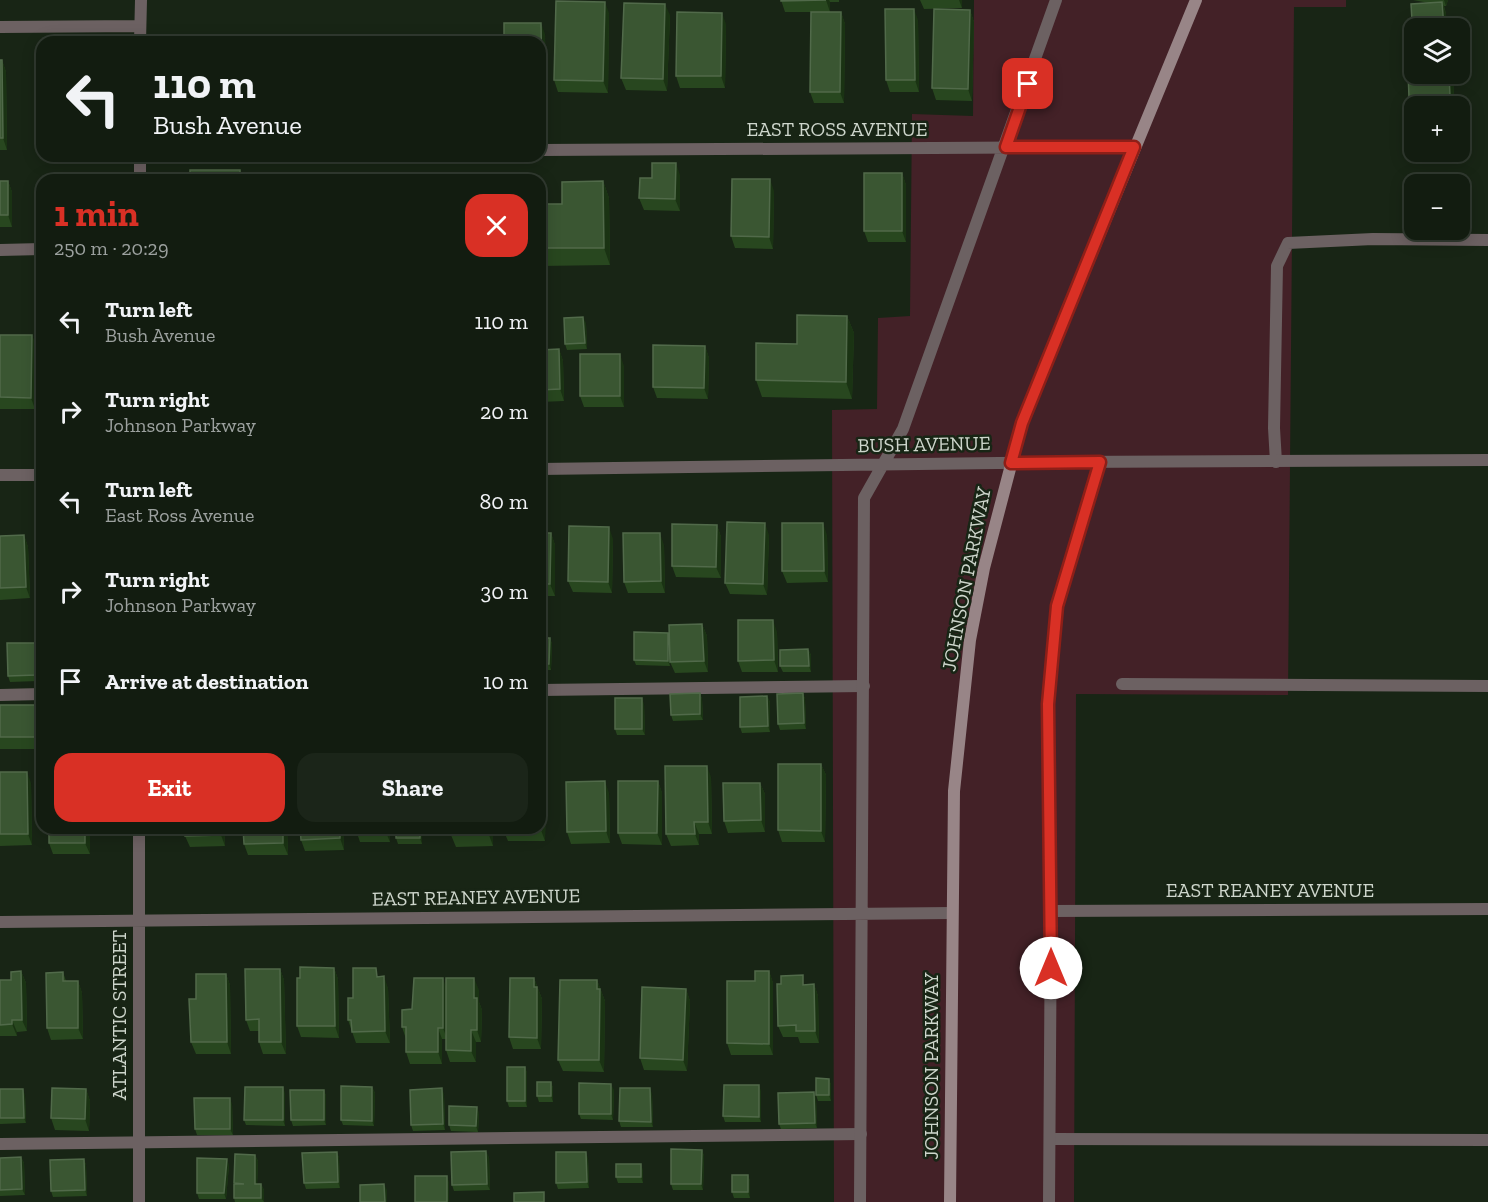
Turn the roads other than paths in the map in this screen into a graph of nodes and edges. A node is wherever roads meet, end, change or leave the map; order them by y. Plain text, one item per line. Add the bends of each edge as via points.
1 (141, 0) edge
2 (1056, 0) edge
3 (1196, 0) edge
4 (140, 26) junction
5 (0, 27) edge
6 (140, 36) edge
7 (1006, 147) junction
8 (1134, 147) junction
9 (546, 150) edge
10 (1488, 240) edge
11 (36, 249) edge
12 (0, 250) edge
13 (1488, 460) edge
14 (1100, 462) junction
15 (1276, 462) junction
16 (1011, 463) junction
17 (884, 464) junction
18 (546, 469) edge
19 (36, 475) edge
20 (0, 476) edge
21 (1122, 684) dead end
22 (864, 686) junction
23 (1488, 686) edge
24 (546, 690) edge
25 (36, 694) edge
26 (0, 695) edge
27 (139, 834) edge
28 (1488, 909) edge
29 (1051, 911) junction
30 (862, 912) junction
31 (952, 913) junction
32 (139, 921) junction
33 (0, 922) edge
34 (861, 1134) junction
35 (1050, 1139) junction
36 (1488, 1140) edge
37 (139, 1143) junction
38 (0, 1144) edge
39 (139, 1202) edge
40 (860, 1202) edge
41 (950, 1202) edge
42 (1050, 1202) edge

1 - 4 street
2 - 7 street
3 - 8 street, JOHNSON PARKWAY
4 - 5 street
4 - 6 street
7 - 8 street, EAST ROSS AVENUE
7 - 9 street, EAST ROSS AVENUE
7 - 17 street via 903,429
8 - 16 street, JOHNSON PARKWAY via 1026,412
10 - 15 street via 1288,243 1277,266
11 - 12 street
13 - 15 street, BUSH AVENUE
14 - 15 street, BUSH AVENUE
14 - 16 street, BUSH AVENUE
14 - 29 street via 1057,606 1048,704
16 - 17 street, BUSH AVENUE
16 - 31 street, JOHNSON PARKWAY via 984,568 962,703 954,791
17 - 18 street, BUSH AVENUE
17 - 22 street via 864,498
19 - 20 street
21 - 23 street
22 - 24 street
22 - 30 street
25 - 26 street
27 - 32 street, ATLANTIC STREET
28 - 29 street, EAST REANEY AVENUE
29 - 35 street
30 - 31 street, EAST REANEY AVENUE
30 - 32 street, EAST REANEY AVENUE
30 - 34 street
31 - 41 street, JOHNSON PARKWAY
32 - 33 street, EAST REANEY AVENUE
32 - 37 street, ATLANTIC STREET
34 - 37 street
34 - 40 street
35 - 36 street
35 - 42 street
37 - 38 street
37 - 39 street, ATLANTIC STREET

